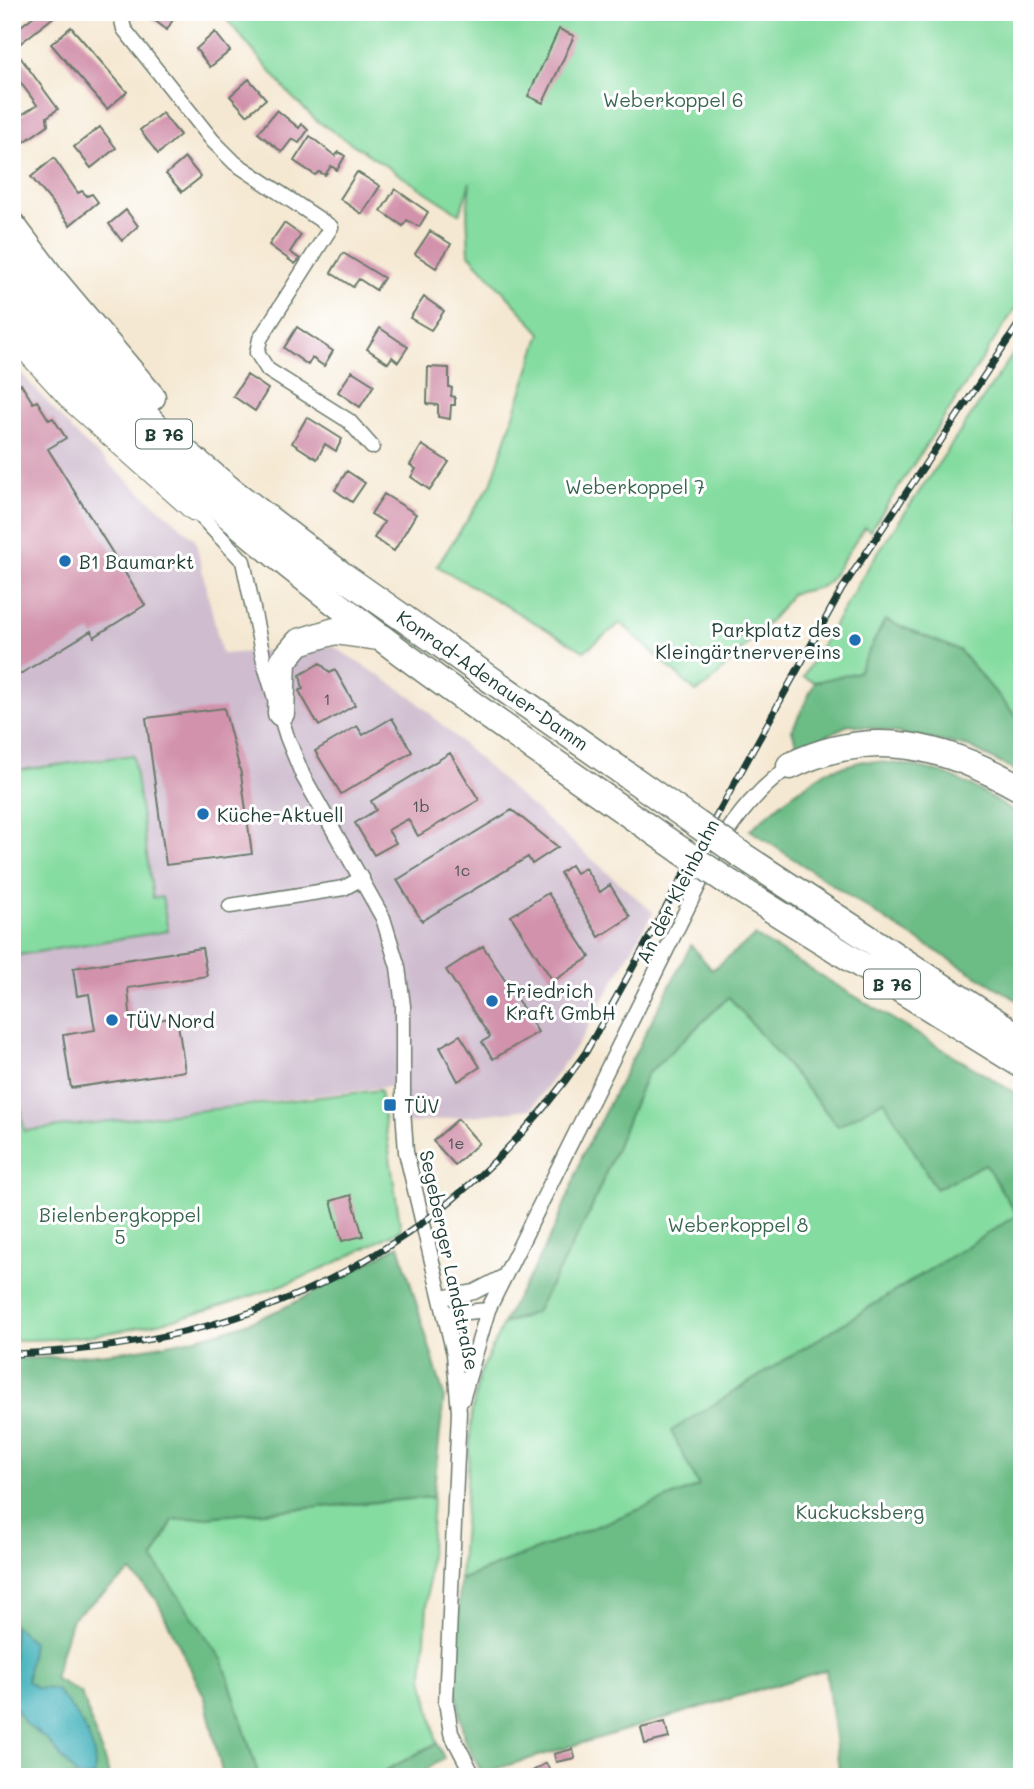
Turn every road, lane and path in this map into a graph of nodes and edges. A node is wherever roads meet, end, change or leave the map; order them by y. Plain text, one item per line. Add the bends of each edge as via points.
1 (121, 12) edge
2 (12, 225) edge
3 (12, 264) edge
4 (12, 296) edge
5 (12, 334) edge
6 (372, 447) dead end
7 (194, 509) junction
8 (283, 563) junction
9 (342, 575) junction
10 (380, 637) junction
11 (281, 713) junction
12 (790, 766) joint
13 (1022, 789) edge
14 (362, 878) junction
15 (230, 906) dead end
16 (963, 1002) junction
17 (1022, 1023) edge
18 (1022, 1039) edge
19 (1022, 1065) edge
20 (505, 1276) junction
21 (441, 1298) junction
22 (488, 1310) junction
23 (446, 1314) junction
24 (459, 1412) junction
25 (474, 1777) edge

1 - 6 street via 124,29 213,141 263,184 331,227 260,339 257,353 268,370 349,421
2 - 9 highway, B 76 via 137,381 237,480 309,536
3 - 9 highway, Konrad-Adenauer-Damm / B 76 via 59,323 161,432
4 - 8 highway, Konrad-Adenauer-Damm / B 76 via 122,420
5 - 7 main road via 75,403
7 - 8 highway, B 76
7 - 11 street, Segeberger Landstraße via 243,561 265,666
8 - 10 highway, Konrad-Adenauer-Damm / B 76
9 - 16 highway, Konrad-Adenauer-Damm / B 76, bridge via 740,854
10 - 11 highway via 335,631 299,642 283,662
10 - 19 highway, Konrad-Adenauer-Damm / B 76, bridge via 725,880
11 - 14 street, Segeberger Landstraße via 303,776
12 - 13 highway via 836,748 901,745 953,755
12 - 20 street, An der Kleinbahn via 761,787 718,846
14 - 15 street via 344,888
14 - 21 street, Segeberger Landstraße via 383,918 398,967 406,1152
16 - 17 highway, B 76
16 - 18 highway, Konrad-Adenauer-Damm / B 76
20 - 21 street via 474,1292
20 - 22 street, An der Kleinbahn
21 - 23 street, Segeberger Landstraße
22 - 23 street
22 - 24 street, An der Kleinbahn
23 - 24 street, Segeberger Landstraße
24 - 25 street, Segeberger Landstraße via 446,1702 451,1733

